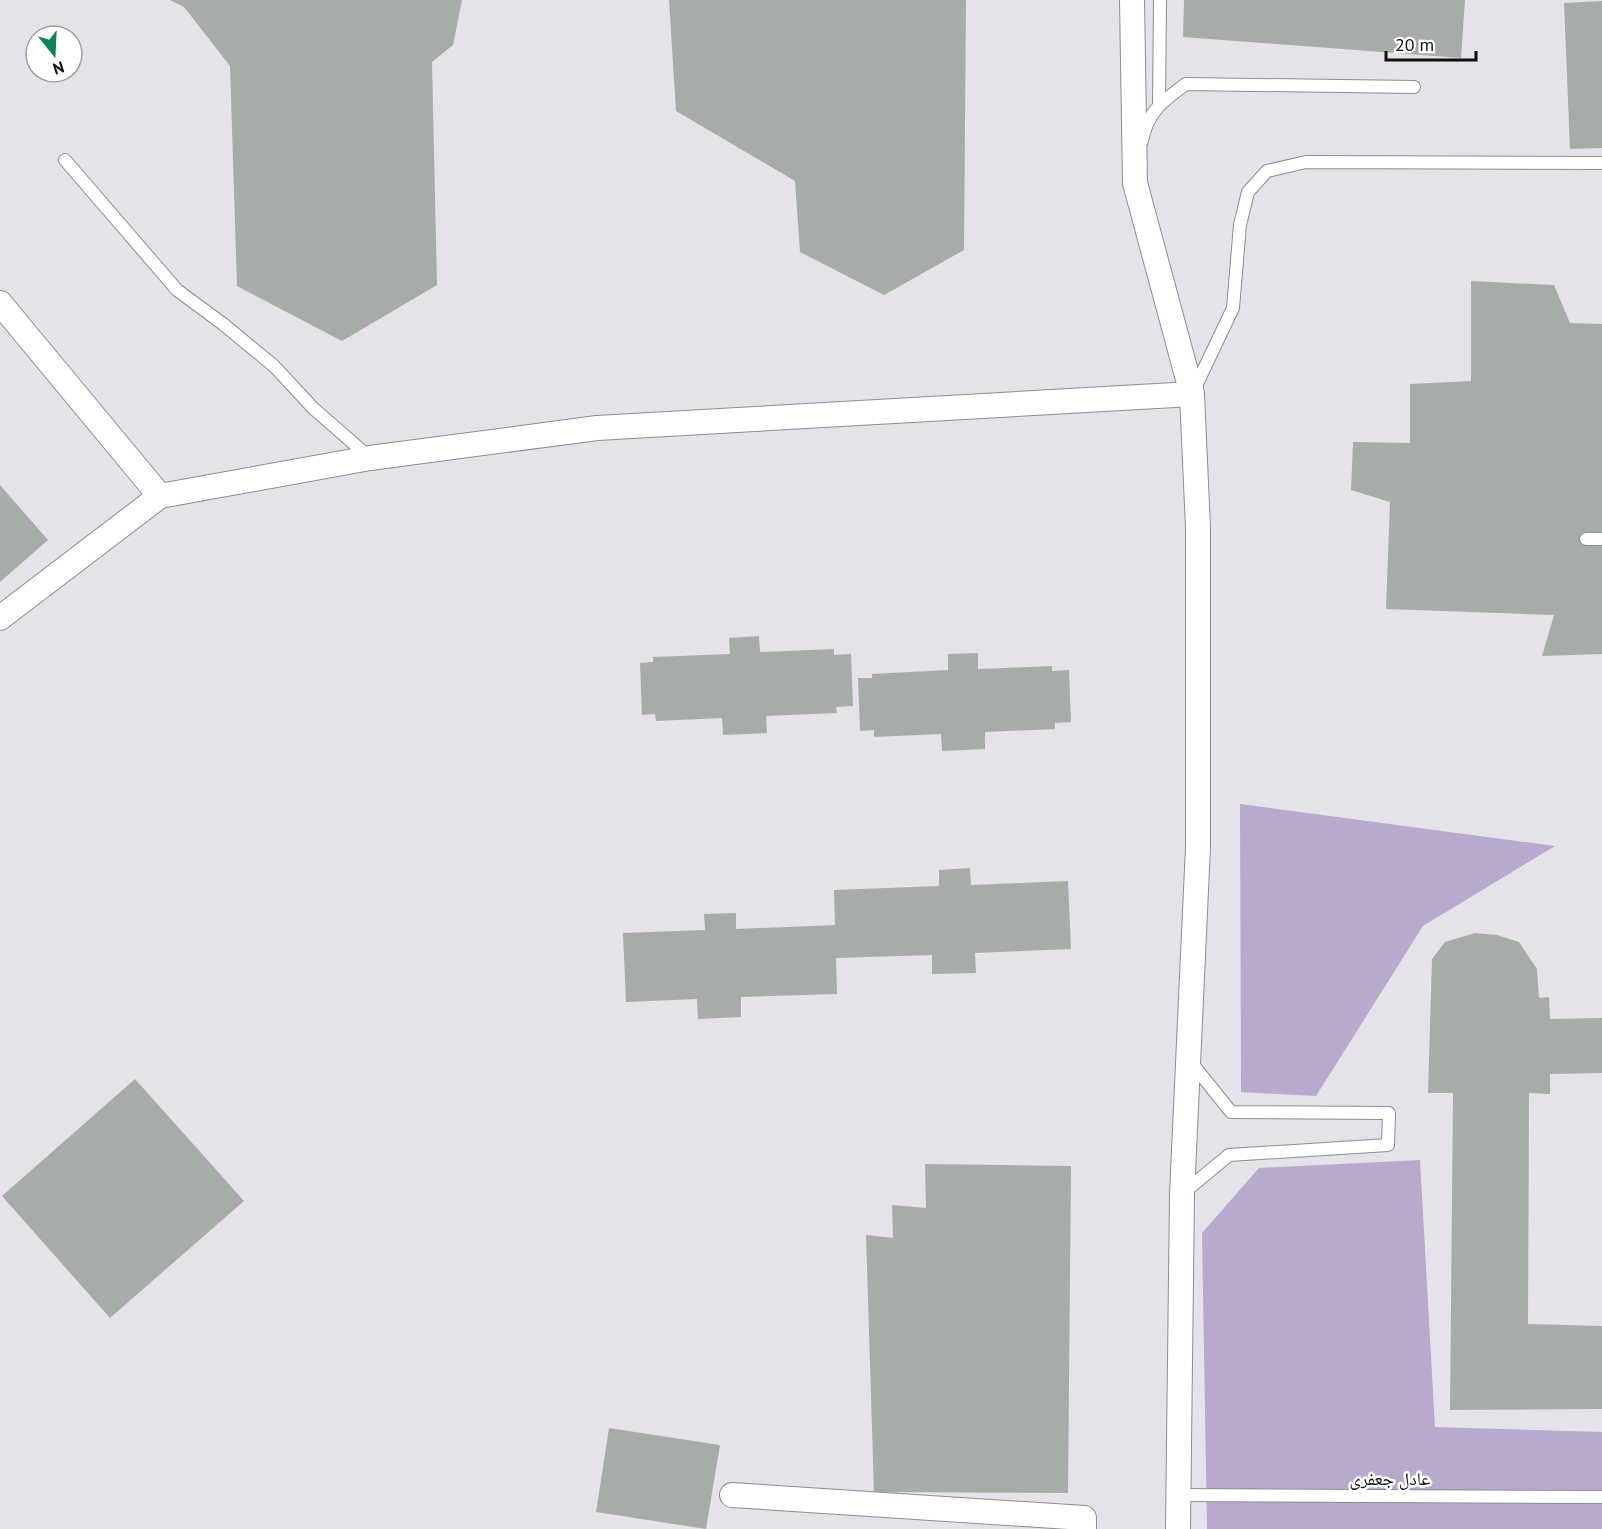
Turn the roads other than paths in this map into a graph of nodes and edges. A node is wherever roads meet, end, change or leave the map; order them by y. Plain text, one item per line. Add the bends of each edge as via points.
1 (1132, 0) edge
2 (1160, 0) edge
3 (1414, 87) dead end
4 (1159, 104) junction
5 (65, 160) dead end
6 (1602, 163) edge
7 (1136, 183) junction
8 (0, 303) edge
9 (1192, 394) junction
10 (370, 458) junction
11 (160, 496) junction
12 (1586, 539) dead end
13 (1602, 539) edge
14 (0, 618) edge
15 (1189, 1059) junction
16 (1182, 1194) junction
17 (732, 1495) dead end
18 (1178, 1495) junction
19 (1602, 1497) edge
20 (1084, 1529) edge
21 (1178, 1529) edge

1 - 7 street
2 - 4 lane
3 - 4 lane via 1186,84
4 - 7 lane via 1144,132
5 - 10 lane via 177,290 274,366 313,408
6 - 9 lane via 1305,162 1267,171 1248,192 1240,225 1233,308
7 - 9 street
8 - 11 street
9 - 10 street via 597,428
9 - 15 street via 1198,528 1198,847
10 - 11 street
11 - 14 street
12 - 13 lane
15 - 16 street
15 - 16 lane via 1231,1112 1389,1113 1388,1145 1229,1155
16 - 18 street
17 - 20 street via 1084,1518
18 - 19 lane, عادل جعفری
18 - 21 street

